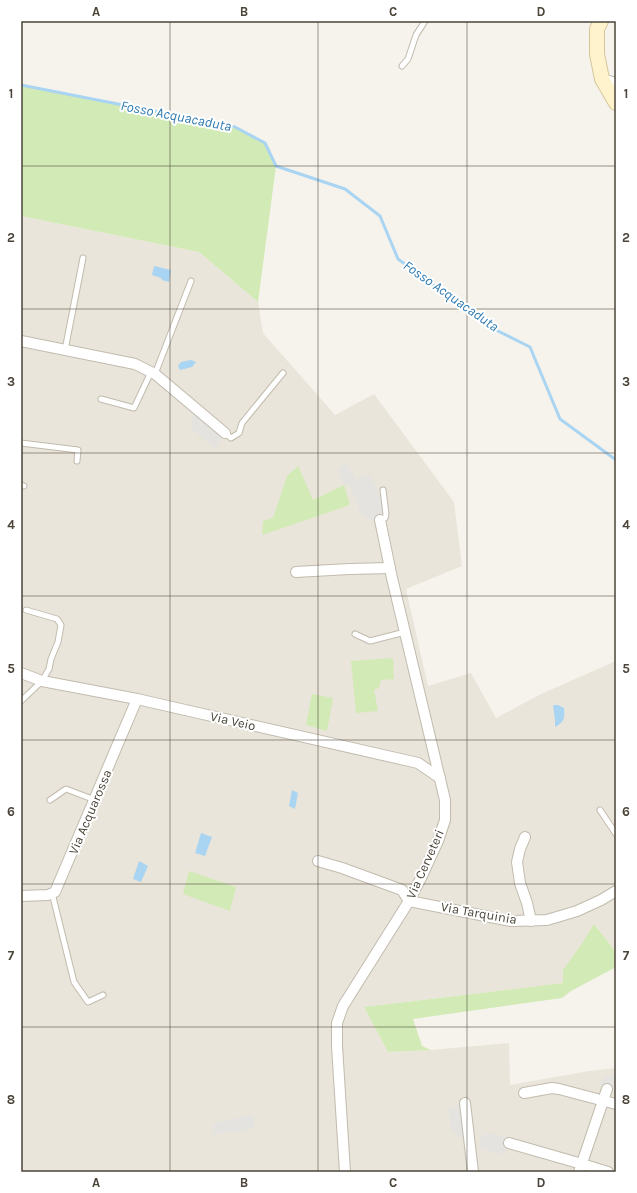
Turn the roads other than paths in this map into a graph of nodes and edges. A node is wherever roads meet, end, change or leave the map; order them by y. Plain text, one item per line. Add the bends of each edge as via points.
1 (425, 21) edge
2 (601, 21) edge
3 (402, 66) dead end
4 (602, 79) junction
5 (616, 83) edge
6 (616, 104) edge
7 (83, 258) dead end
8 (191, 281) dead end
9 (21, 340) edge
10 (65, 350) junction
11 (153, 373) junction
12 (283, 373) dead end
13 (101, 399) dead end
14 (225, 433) joint
15 (21, 443) edge
16 (77, 461) dead end
17 (383, 490) dead end
18 (380, 520) joint
19 (390, 568) junction
20 (296, 572) dead end
21 (26, 610) dead end
22 (405, 632) junction
23 (355, 634) dead end
24 (21, 673) edge
25 (42, 681) junction
26 (137, 699) junction
27 (21, 701) edge
28 (440, 778) junction
29 (50, 800) dead end
30 (95, 800) junction
31 (600, 810) dead end
32 (616, 834) edge
33 (525, 838) dead end
34 (318, 862) dead end
35 (616, 891) edge
36 (52, 893) junction
37 (21, 896) edge
38 (409, 901) junction
39 (531, 921) junction
40 (103, 995) dead end
41 (607, 1089) dead end
42 (524, 1093) dead end
43 (603, 1100) junction
44 (465, 1103) dead end
45 (616, 1104) edge
46 (509, 1143) dead end
47 (581, 1168) edge
48 (345, 1172) edge
49 (473, 1172) edge
50 (608, 1172) edge

1 - 3 lane via 416,35 408,59
2 - 4 street via 597,29 597,54
4 - 5 street
4 - 6 street
7 - 10 lane
8 - 11 lane
9 - 10 street
10 - 11 street via 135,364
11 - 13 lane via 134,408
11 - 14 street
12 - 14 lane via 242,423 239,433 231,438
15 - 16 lane via 78,450
17 - 18 lane via 386,514 385,518
18 - 19 street, Via Cerveteri
19 - 20 street
19 - 22 street, Via Cerveteri
21 - 25 lane via 57,619 61,625 49,669
22 - 23 lane via 370,641
22 - 28 street, Via Cerveteri
24 - 25 street, Via Veio
25 - 26 street, Via Veio
25 - 27 lane
26 - 28 street, Via Veio via 418,764
26 - 30 street, Via Acquarossa
28 - 38 street, Via Cerveteri via 445,800 445,820 438,841
29 - 30 lane via 66,789
30 - 36 street, Via Acquarossa via 60,884
31 - 32 lane
33 - 39 street via 518,862 520,883
34 - 38 street via 402,890
35 - 39 street, Via Tarquinia via 576,911 546,920
36 - 37 street
36 - 40 lane via 74,982 88,1002
38 - 39 street, Via Tarquinia via 511,921
38 - 48 street, Via Cerveteri via 343,1006 338,1023 337,1046
41 - 43 street
42 - 43 street via 552,1088
43 - 45 street
43 - 47 street
44 - 49 street
46 - 47 street
47 - 50 street

